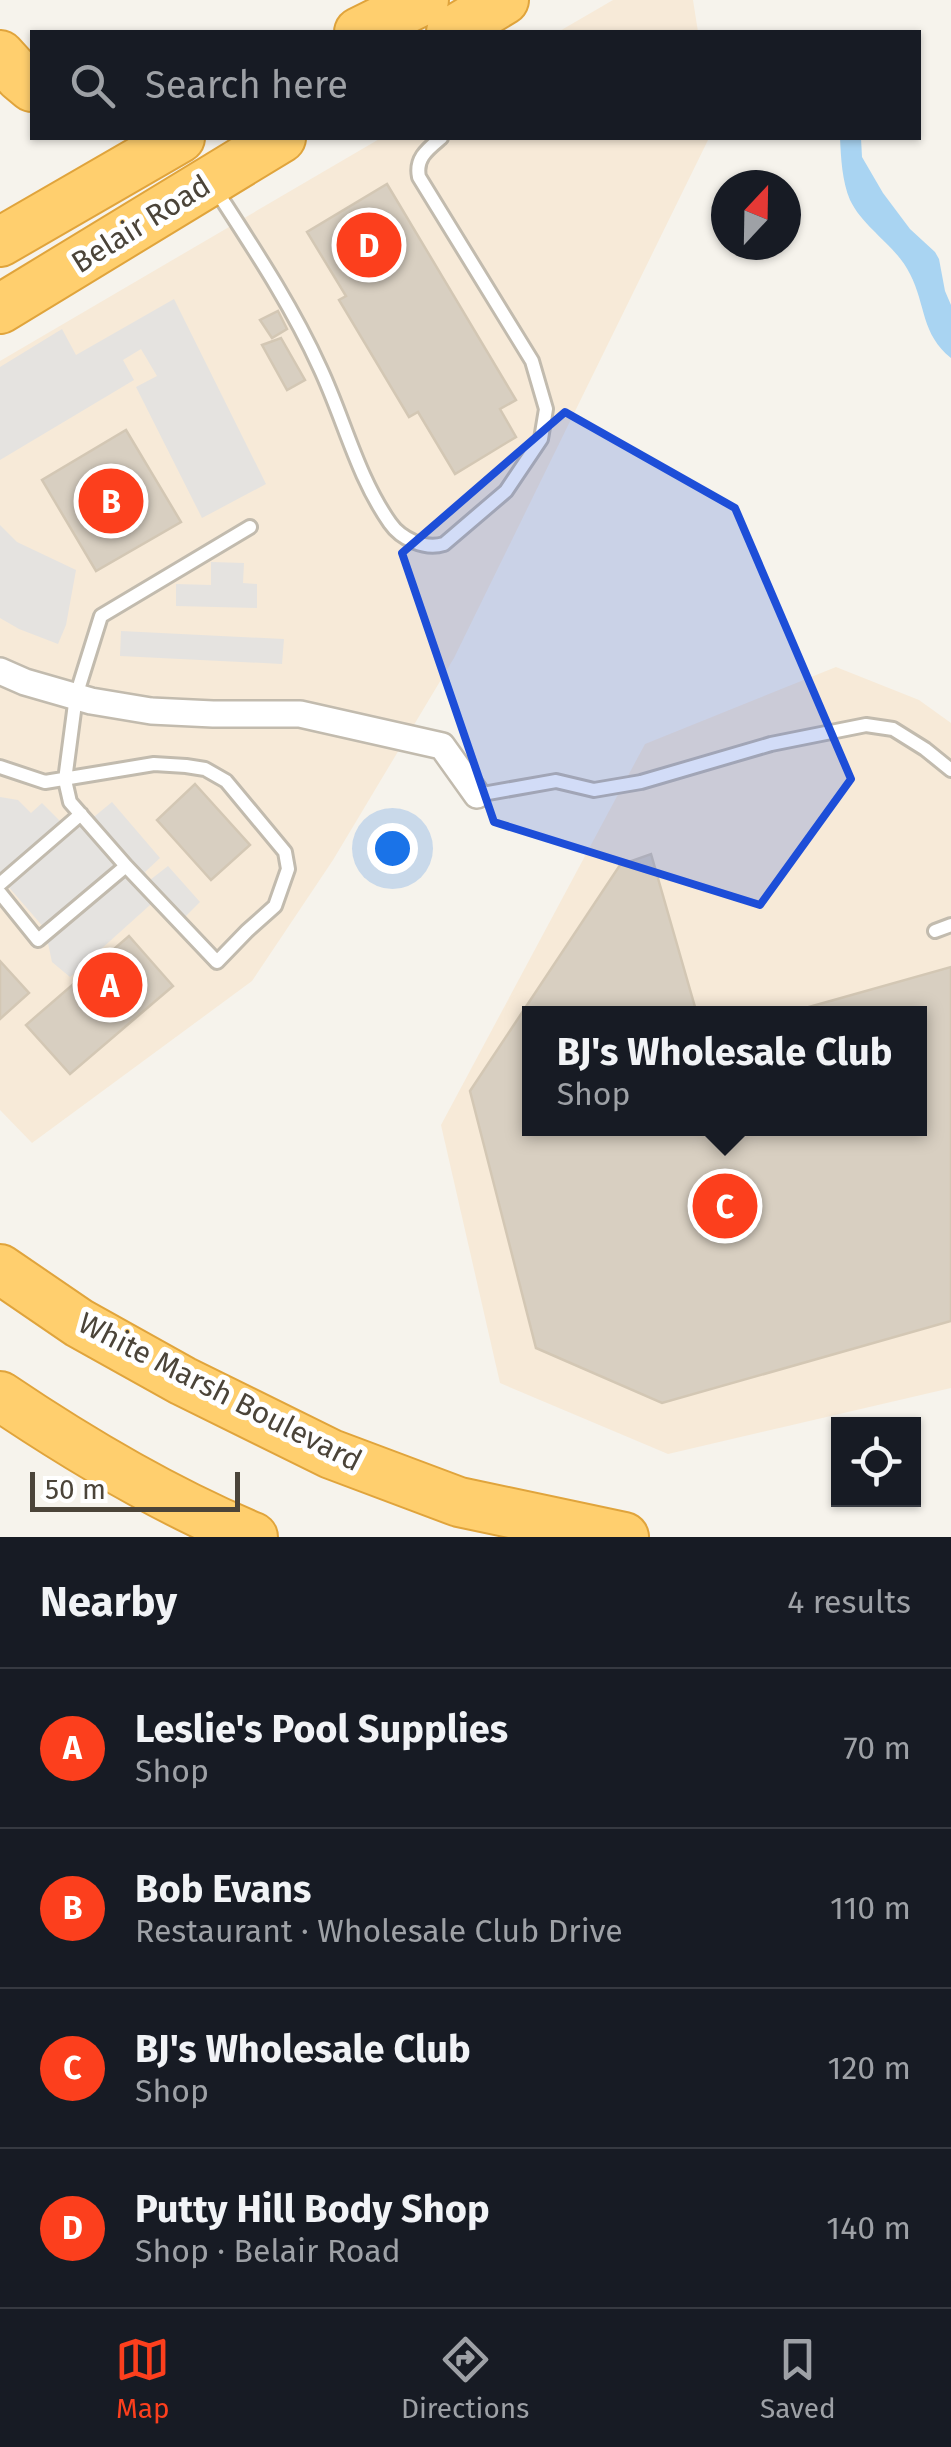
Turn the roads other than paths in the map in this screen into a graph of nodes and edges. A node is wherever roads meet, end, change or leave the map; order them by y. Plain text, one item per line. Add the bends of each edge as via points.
1 (504, 0) edge
2 (411, 3) edge
3 (364, 30) edge
4 (454, 30) edge
5 (0, 55) edge
6 (30, 86) edge
7 (177, 140) edge
8 (278, 140) edge
9 (439, 140) edge
10 (210, 181) junction
11 (97, 187) junction
12 (0, 242) edge
13 (0, 266) edge
14 (0, 308) edge
15 (250, 527) dead end
16 (0, 671) edge
17 (76, 696) junction
18 (0, 767) edge
19 (951, 770) edge
20 (16, 772) junction
21 (65, 780) junction
22 (0, 784) edge
23 (477, 795) joint
24 (81, 814) junction
25 (126, 866) junction
26 (0, 884) edge
27 (0, 893) edge
28 (951, 925) edge
29 (936, 931) dead end
30 (0, 1269) edge
31 (0, 1396) edge
32 (253, 1537) edge
33 (624, 1537) edge

1 - 4 highway
2 - 3 highway
5 - 6 highway
7 - 11 highway, Belair Road
8 - 10 highway, Belair Road
9 - 10 lane via 419,160 419,178 532,362 546,409 541,439 506,491 434,547 390,524 292,310
10 - 14 highway, Belair Road
11 - 12 highway, Belair Road
11 - 13 highway
15 - 17 lane via 101,616
16 - 17 street
17 - 21 lane
17 - 23 street via 151,711 300,714 442,746
18 - 20 lane
19 - 23 lane via 893,729 866,725 770,744 641,782 594,790 556,781
20 - 21 lane via 44,782
20 - 22 lane
21 - 24 lane
21 - 25 lane via 154,764 206,770 226,781 285,852 288,869 274,906 218,962
24 - 25 lane
24 - 26 lane
25 - 27 lane via 38,940
28 - 29 lane
30 - 33 highway, White Marsh Boulevard via 96,1333 330,1454 458,1502
31 - 32 highway via 130,1476

